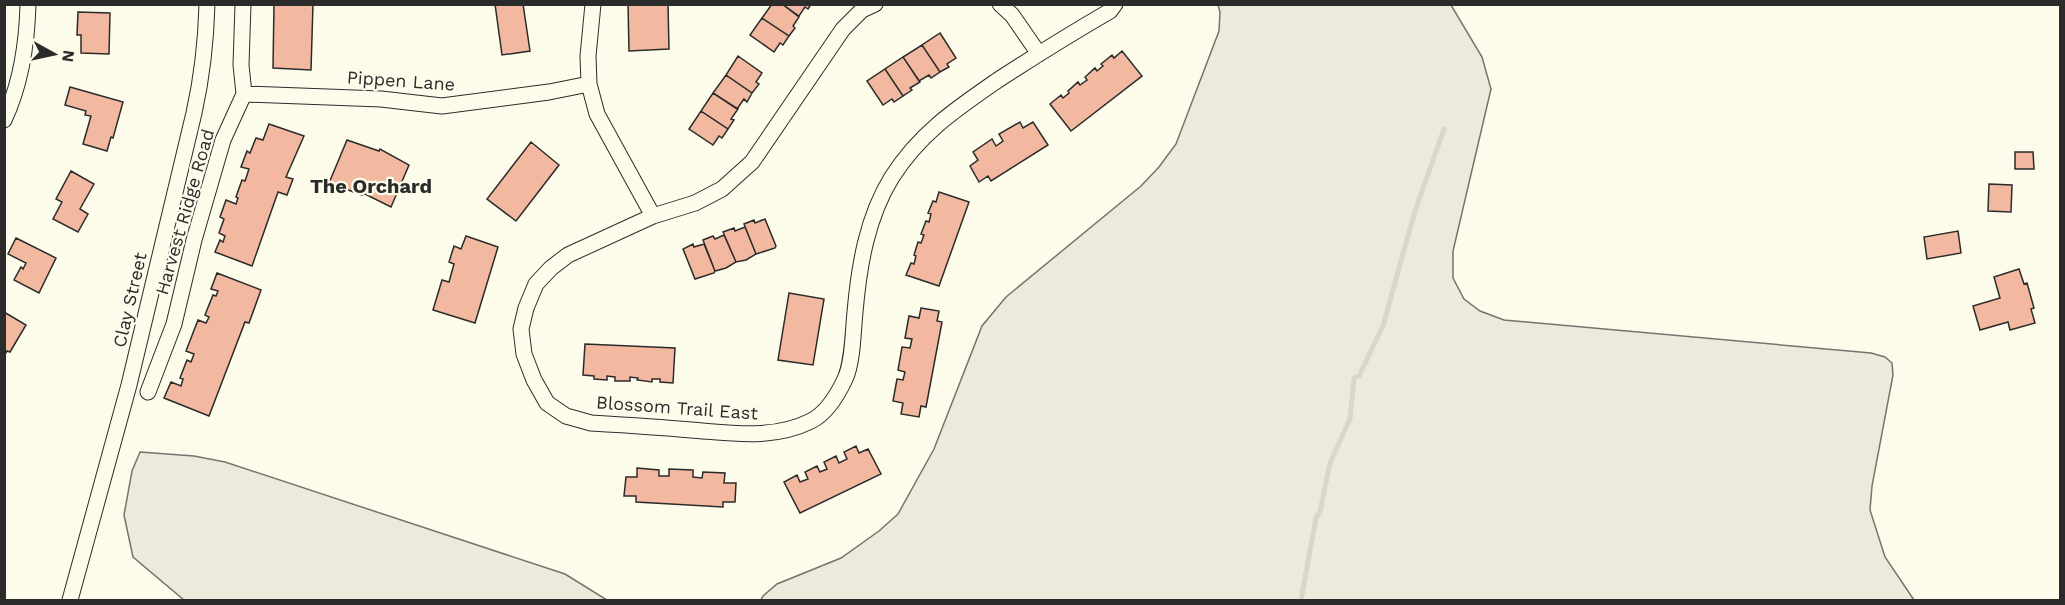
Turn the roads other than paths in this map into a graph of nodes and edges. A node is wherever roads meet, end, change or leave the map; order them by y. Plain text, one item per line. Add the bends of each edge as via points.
1 (28, 4) edge
2 (207, 4) edge
3 (243, 4) edge
4 (593, 4) edge
5 (875, 4) edge
6 (1000, 4) edge
7 (1115, 4) edge
8 (1039, 54) junction
9 (589, 84) junction
10 (244, 94) junction
11 (4, 120) edge
12 (653, 216) junction
13 (148, 392) dead end
14 (70, 600) edge

1 - 11 street via 18,82
2 - 14 street, Clay Street via 201,84 129,385
3 - 10 street
4 - 9 street
5 - 12 street, Blossom Trail East via 862,10 843,29 752,162 722,189
6 - 8 street
7 - 8 street, Blossom Trail East via 1110,11
8 - 12 street, Blossom Trail East via 940,120 891,179 866,242 846,376 831,402 814,420 759,435 591,423 566,416 547,403 524,354 521,329 536,284 568,255
9 - 10 street, Pippen Lane via 442,106 381,99
9 - 12 street via 597,114
10 - 13 street, Harvest Ridge Road via 223,140 174,324

